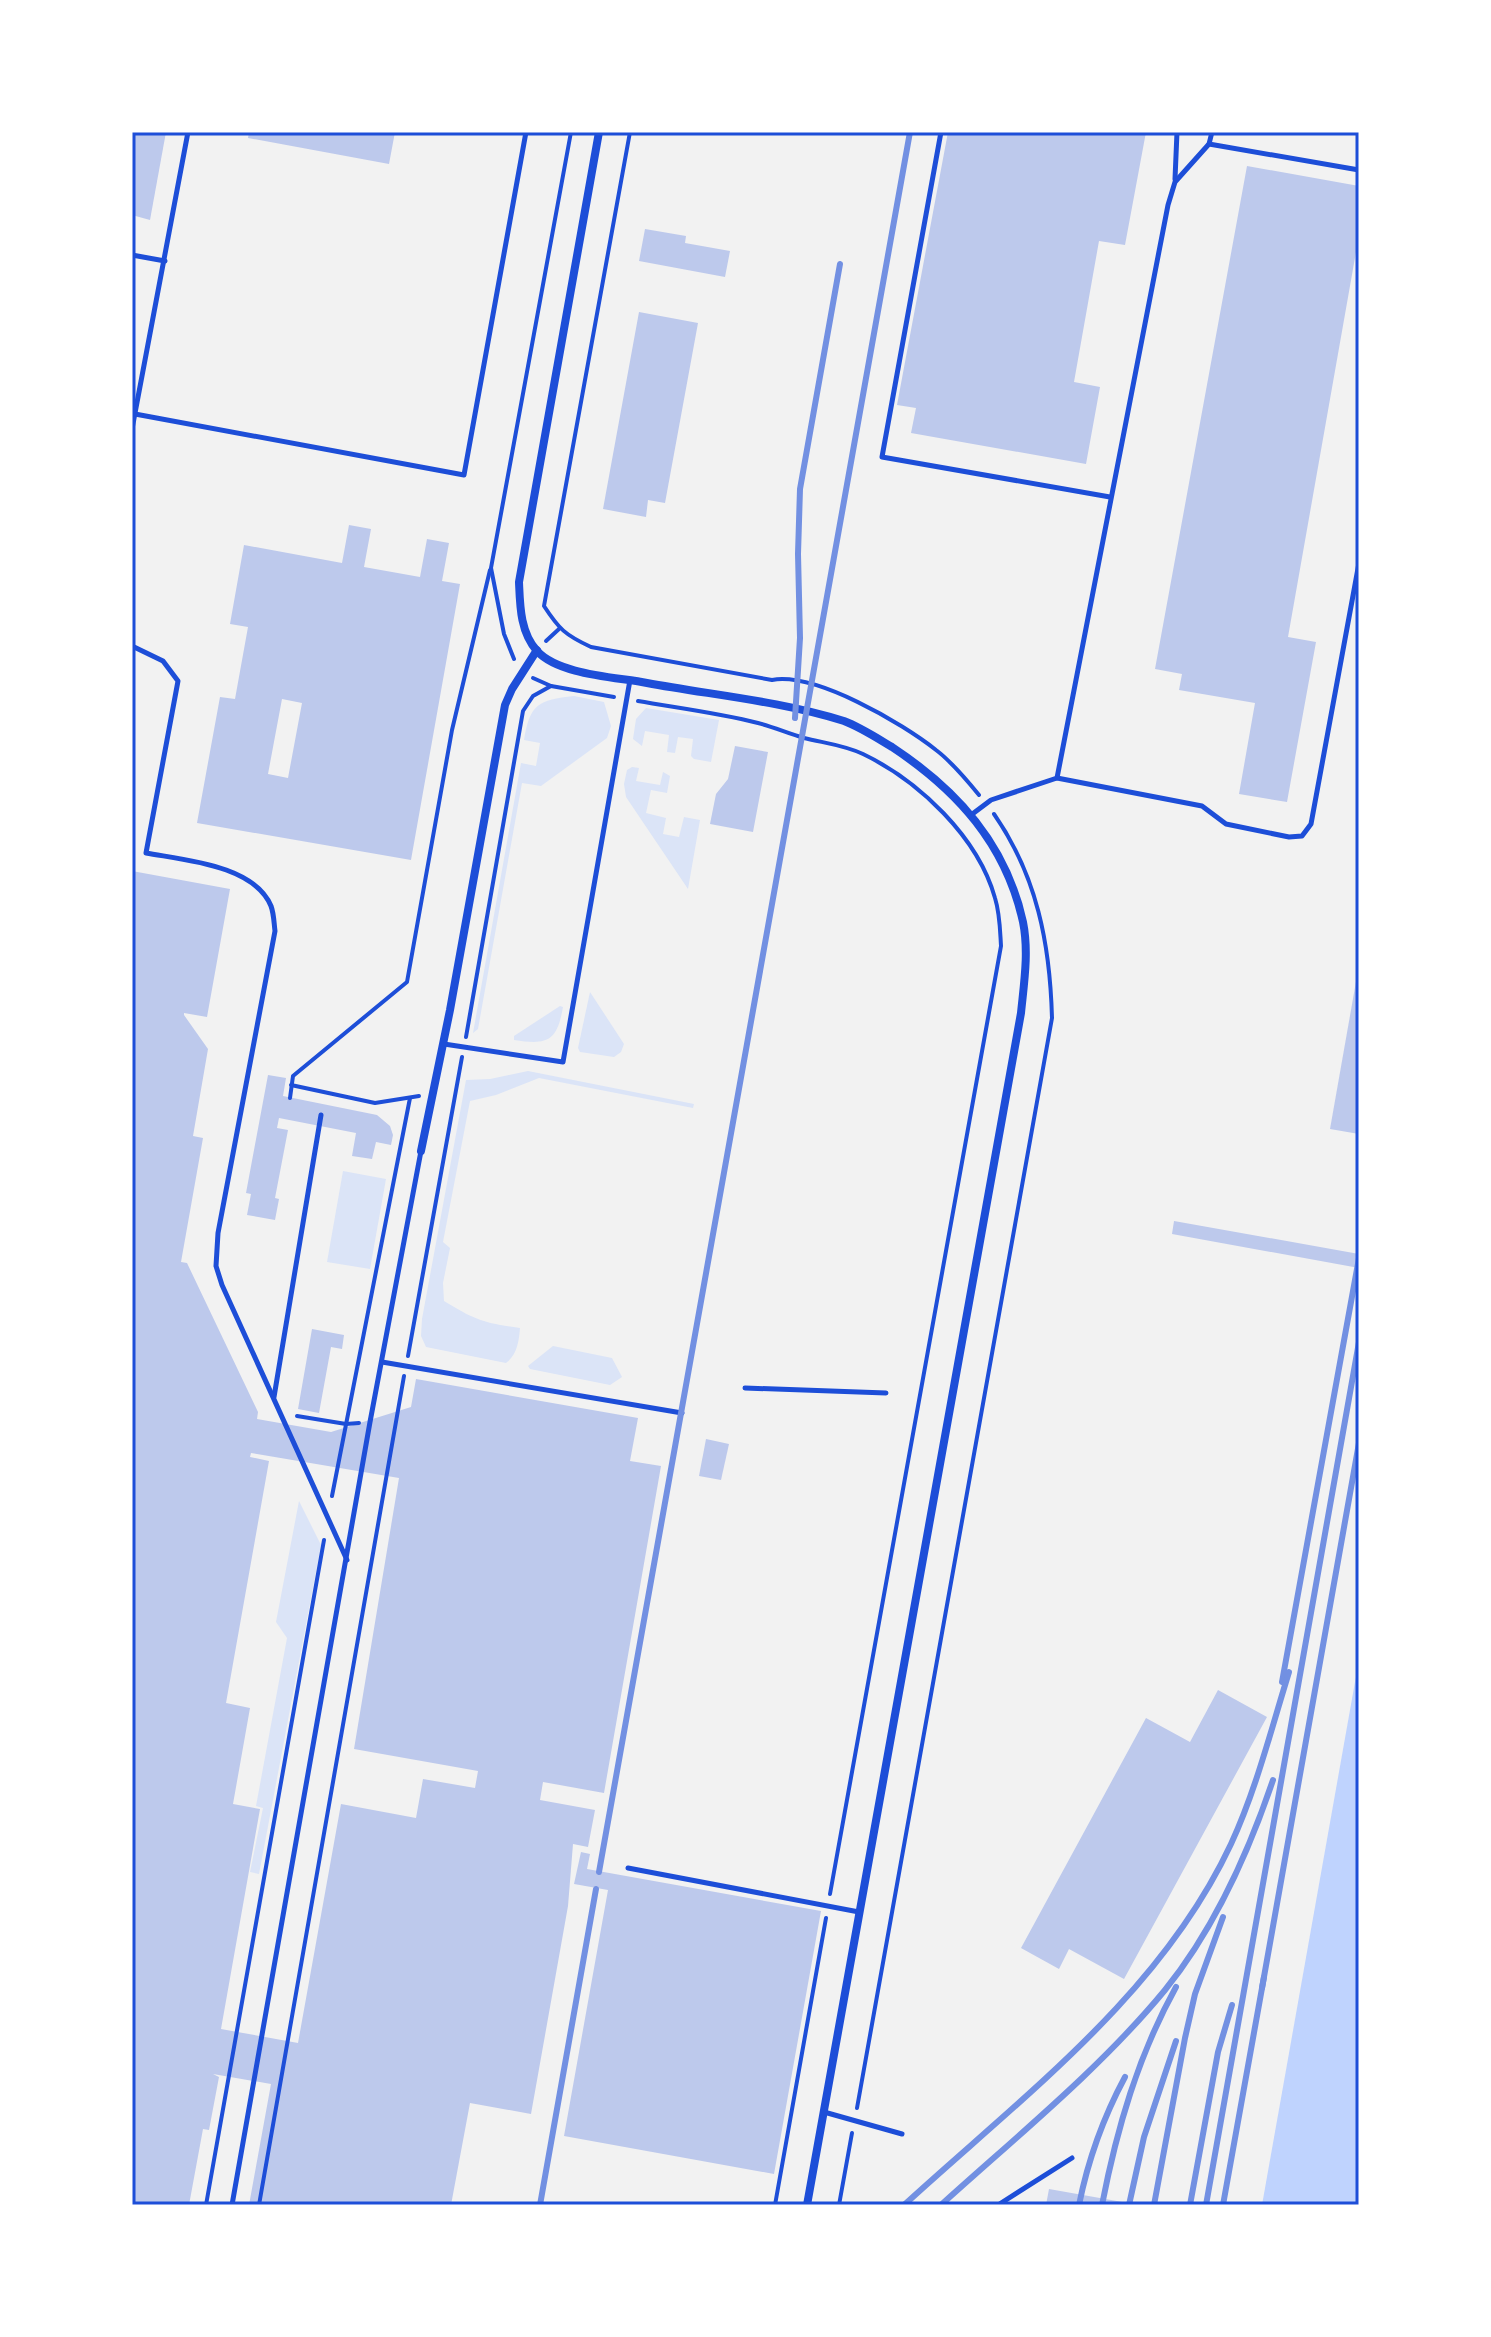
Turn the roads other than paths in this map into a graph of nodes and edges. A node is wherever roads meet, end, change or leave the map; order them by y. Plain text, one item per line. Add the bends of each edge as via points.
1 (188, 132) edge
2 (526, 132) edge
3 (599, 132) edge
4 (941, 132) edge
5 (1177, 132) edge
6 (1212, 132) edge
7 (1209, 144) junction
8 (1359, 170) edge
9 (1175, 182) junction
10 (132, 255) edge
11 (165, 261) junction
12 (135, 414) junction
13 (132, 429) edge
14 (1110, 497) junction
15 (1359, 563) edge
16 (132, 646) edge
17 (537, 650) junction
18 (630, 680) junction
19 (1057, 778) junction
20 (971, 815) junction
21 (443, 1044) junction
22 (321, 1115) dead end
23 (421, 1151) joint
24 (382, 1362) junction
25 (745, 1388) dead end
26 (886, 1393) dead end
27 (274, 1398) junction
28 (682, 1413) dead end
29 (347, 1560) junction
30 (628, 1868) dead end
31 (860, 1913) junction
32 (824, 2112) junction
33 (902, 2134) dead end
34 (1072, 2158) dead end
35 (232, 2205) edge
36 (807, 2205) edge
37 (998, 2205) edge

1 - 11 lane
2 - 12 lane via 464,475
3 - 17 street via 519,582 521,619
4 - 14 lane via 882,457
5 - 9 lane
6 - 7 lane
7 - 8 lane
7 - 9 lane
9 - 14 lane
10 - 11 lane
11 - 12 lane
12 - 13 lane
14 - 19 lane
15 - 19 lane via 1311,824 1302,836 1226,824 1202,806
16 - 27 lane via 163,661 178,681 146,853 225,869 252,883 271,905 275,931 216,1256 222,1285
17 - 18 street via 574,670
17 - 21 street via 505,705
18 - 20 street via 848,722 922,767
18 - 21 lane via 563,1062
19 - 20 lane via 986,803
20 - 31 street via 996,853 1023,922 1026,964
21 - 23 street
22 - 27 lane
23 - 24 lane
24 - 28 lane
24 - 29 lane
25 - 26 lane
27 - 29 lane
29 - 35 lane
30 - 31 lane
31 - 32 street
32 - 33 lane
32 - 36 street
34 - 37 lane

